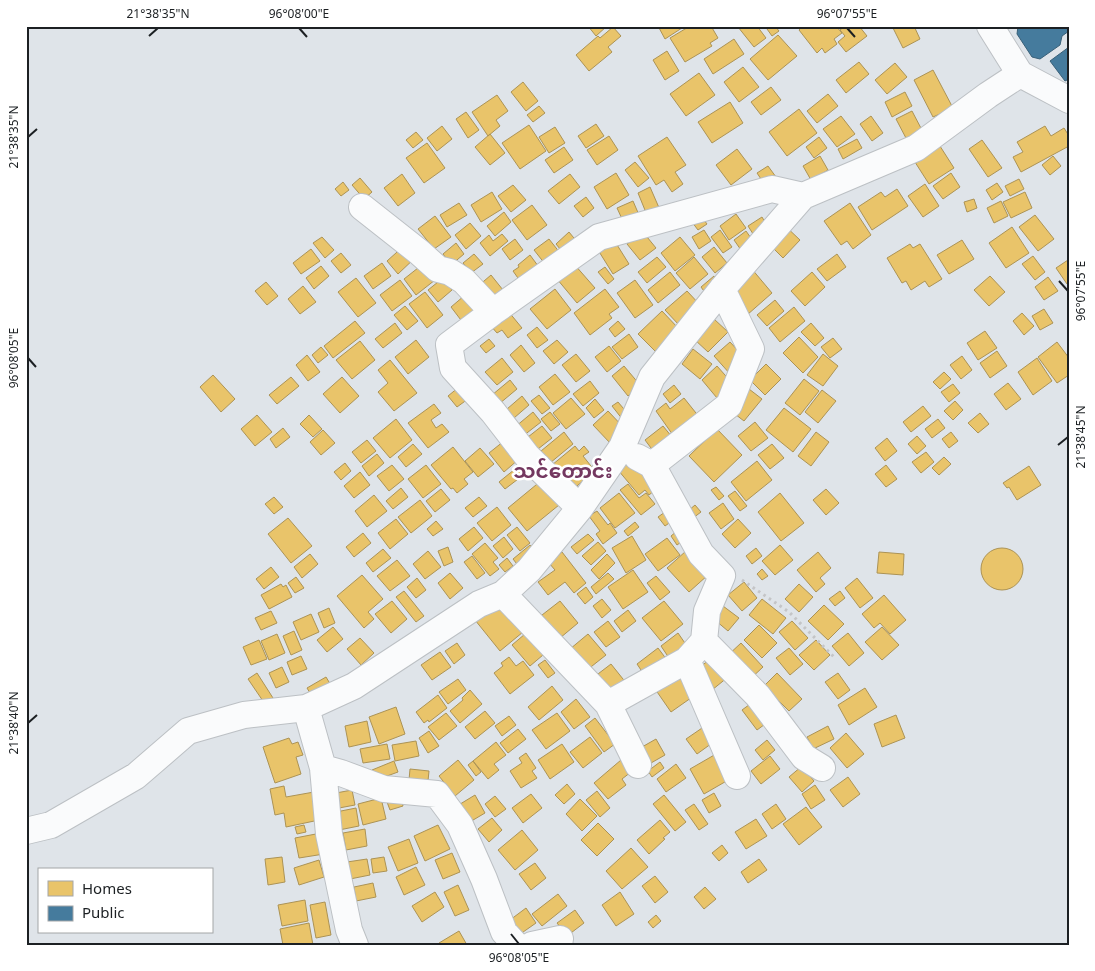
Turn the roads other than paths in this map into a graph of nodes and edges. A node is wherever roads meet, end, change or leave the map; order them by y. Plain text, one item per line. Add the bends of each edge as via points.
1 (990, 26) edge
2 (1020, 74) junction
3 (1069, 100) edge
4 (803, 196) junction
5 (362, 207) dead end
6 (722, 289) junction
7 (493, 312) junction
8 (622, 447) junction
9 (652, 465) junction
10 (580, 508) junction
11 (503, 594) junction
12 (696, 651) junction
13 (608, 704) junction
14 (306, 708) junction
15 (638, 764) dead end
16 (323, 768) junction
17 (822, 768) dead end
18 (737, 776) dead end
19 (26, 831) edge
20 (560, 939) dead end
21 (355, 945) edge
22 (516, 945) edge
23 (532, 945) edge

1 - 2 street
2 - 3 street
2 - 4 street via 916,148
4 - 6 street
4 - 7 street via 772,189 599,237
5 - 7 street via 438,269 464,281
6 - 8 street via 652,377
6 - 9 street via 751,349 729,405
7 - 10 street via 449,345 453,368 527,456
8 - 9 street
8 - 10 street
9 - 12 street via 701,554 722,576 707,611
10 - 11 street via 529,570
11 - 13 street
11 - 14 street via 478,604 354,686
12 - 13 street
12 - 17 street via 758,696 804,758
12 - 18 street
13 - 15 street
14 - 16 street
14 - 19 street via 244,715 188,731 136,776 51,825
16 - 21 street via 329,834
16 - 22 street via 384,789 436,794 460,826 504,932
20 - 23 street

